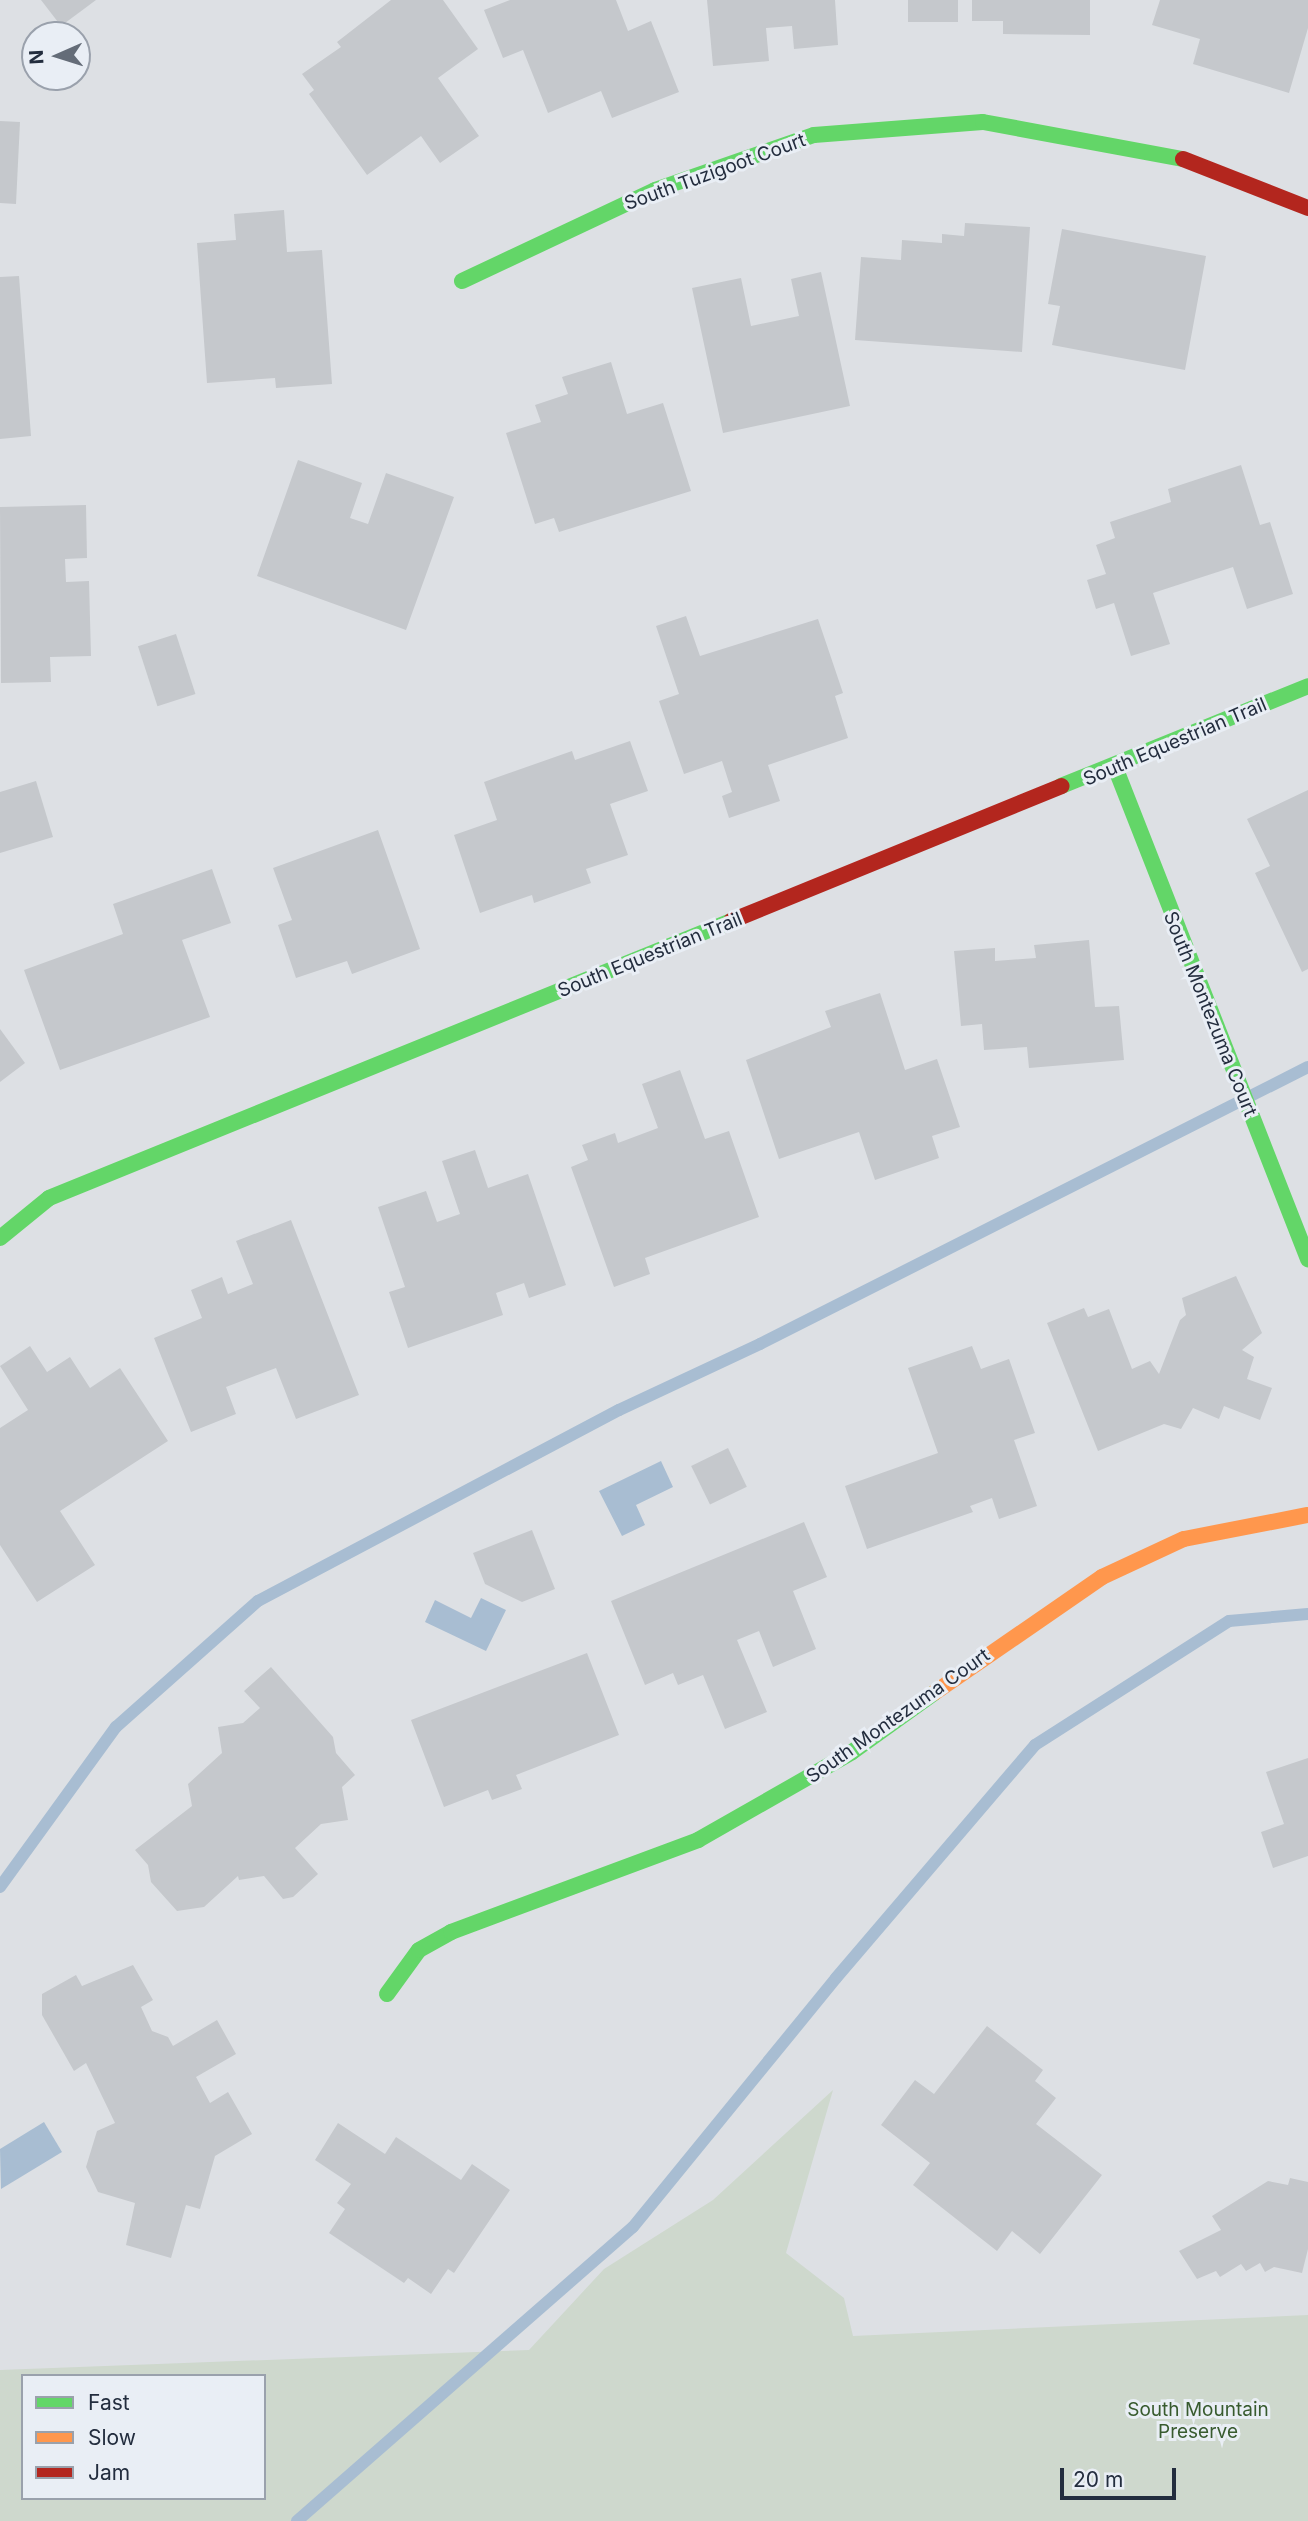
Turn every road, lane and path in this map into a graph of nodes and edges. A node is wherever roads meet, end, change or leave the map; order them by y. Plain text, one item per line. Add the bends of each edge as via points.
1 (1308, 208) edge
2 (462, 281) dead end
3 (1308, 686) edge
4 (1115, 767) junction
5 (0, 1238) edge
6 (1308, 1259) edge
7 (1308, 1515) edge
8 (387, 1994) dead end

1 - 2 street, South Tuzigoot Court via 1170,154 984,122 814,135 655,190
3 - 4 street, South Equestrian Trail
4 - 5 street, South Equestrian Trail via 48,1198
4 - 6 street, South Montezuma Court
7 - 8 street, South Montezuma Court via 1184,1539 1102,1577 1042,1614 852,1752 775,1799 698,1840 451,1932 419,1950

